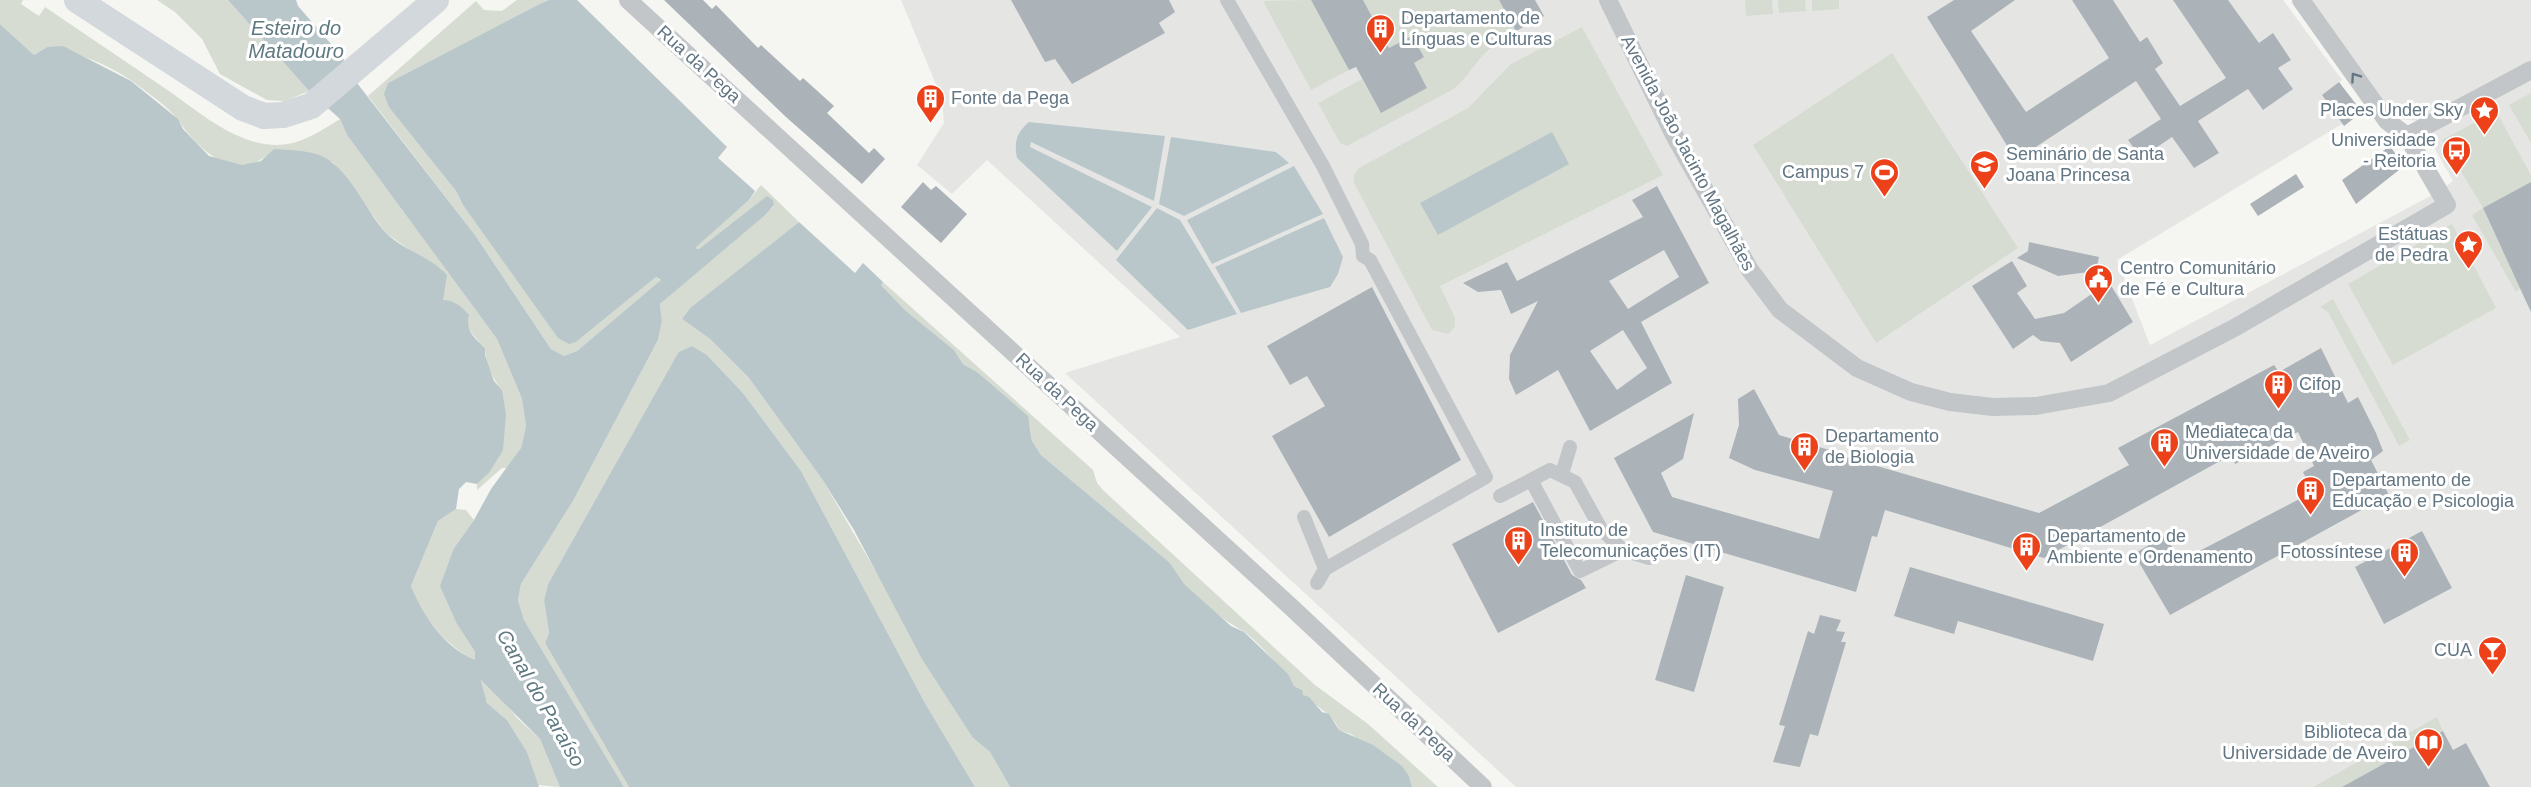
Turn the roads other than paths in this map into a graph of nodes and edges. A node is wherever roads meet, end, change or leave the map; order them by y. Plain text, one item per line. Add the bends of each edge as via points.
1 (77, 0) edge
2 (436, 0) edge
3 (628, 0) edge
4 (1227, 0) edge
5 (2301, 0) edge
6 (1608, 1) edge
7 (2531, 70) edge
8 (2407, 136) junction
9 (1570, 447) dead end
10 (1562, 474) junction
11 (1531, 480) junction
12 (1500, 496) dead end
13 (1304, 517) dead end
14 (1623, 550) junction
15 (1649, 558) dead end
16 (1325, 568) junction
17 (1317, 583) dead end
18 (1484, 787) edge

1 - 2 main road via 243,108 264,116 311,106
3 - 18 street, Rua da Pega
4 - 16 street via 1323,166 1362,244 1363,256 1370,260 1486,477
8 -> 5 street via 2387,121
6 - 8 street, Avenida João Jacinto Magalhães via 1680,146 1750,270 1780,310 1857,368 1911,392 1950,402 2036,406 2109,393 2236,327 2447,205
7 - 8 street
9 - 10 street
10 - 11 street via 1550,471
10 - 14 street via 1575,482 1601,529
11 - 12 street
11 - 14 street via 1581,571
13 - 16 street
14 - 15 street
16 - 17 street

